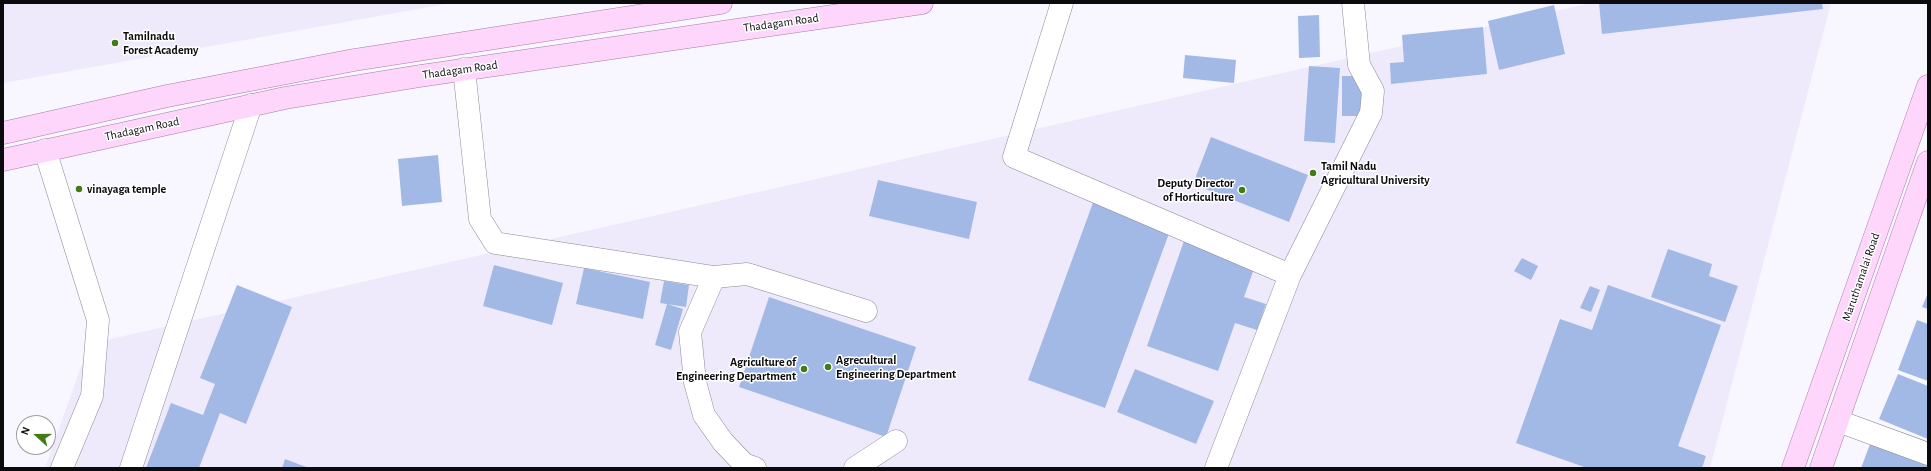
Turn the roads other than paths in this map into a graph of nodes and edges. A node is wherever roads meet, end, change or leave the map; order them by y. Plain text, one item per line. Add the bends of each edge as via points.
1 (720, 3) edge
2 (922, 3) edge
3 (1062, 3) edge
4 (1353, 3) edge
5 (464, 69) junction
6 (1928, 86) edge
7 (251, 105) junction
8 (3, 133) edge
9 (45, 150) junction
10 (3, 160) edge
11 (1928, 165) edge
12 (1290, 274) junction
13 (714, 277) junction
14 (866, 311) dead end
15 (1838, 420) junction
16 (896, 441) dead end
17 (1928, 454) edge
18 (62, 468) edge
19 (131, 468) edge
20 (755, 468) edge
21 (855, 468) edge
22 (1216, 468) edge
23 (1793, 468) edge
24 (1821, 468) edge

1 - 8 main road via 354,60 167,96
2 - 5 main road, Thadagam Road
3 - 12 street via 1014,157
4 - 12 street via 1360,65 1373,90 1371,113
5 - 7 main road, Thadagam Road
5 - 13 street via 480,219 495,243
6 - 23 main road, Maruthamalai Road
7 - 9 main road, Thadagam Road
7 - 19 street
9 - 10 main road, Thadagam Road
9 - 18 street via 98,320 92,396
11 - 15 main road
12 - 22 street
13 - 14 street via 747,274
13 - 20 street via 690,332 695,382 704,415 723,442 744,464
15 - 17 street
15 - 24 main road
16 - 21 street

